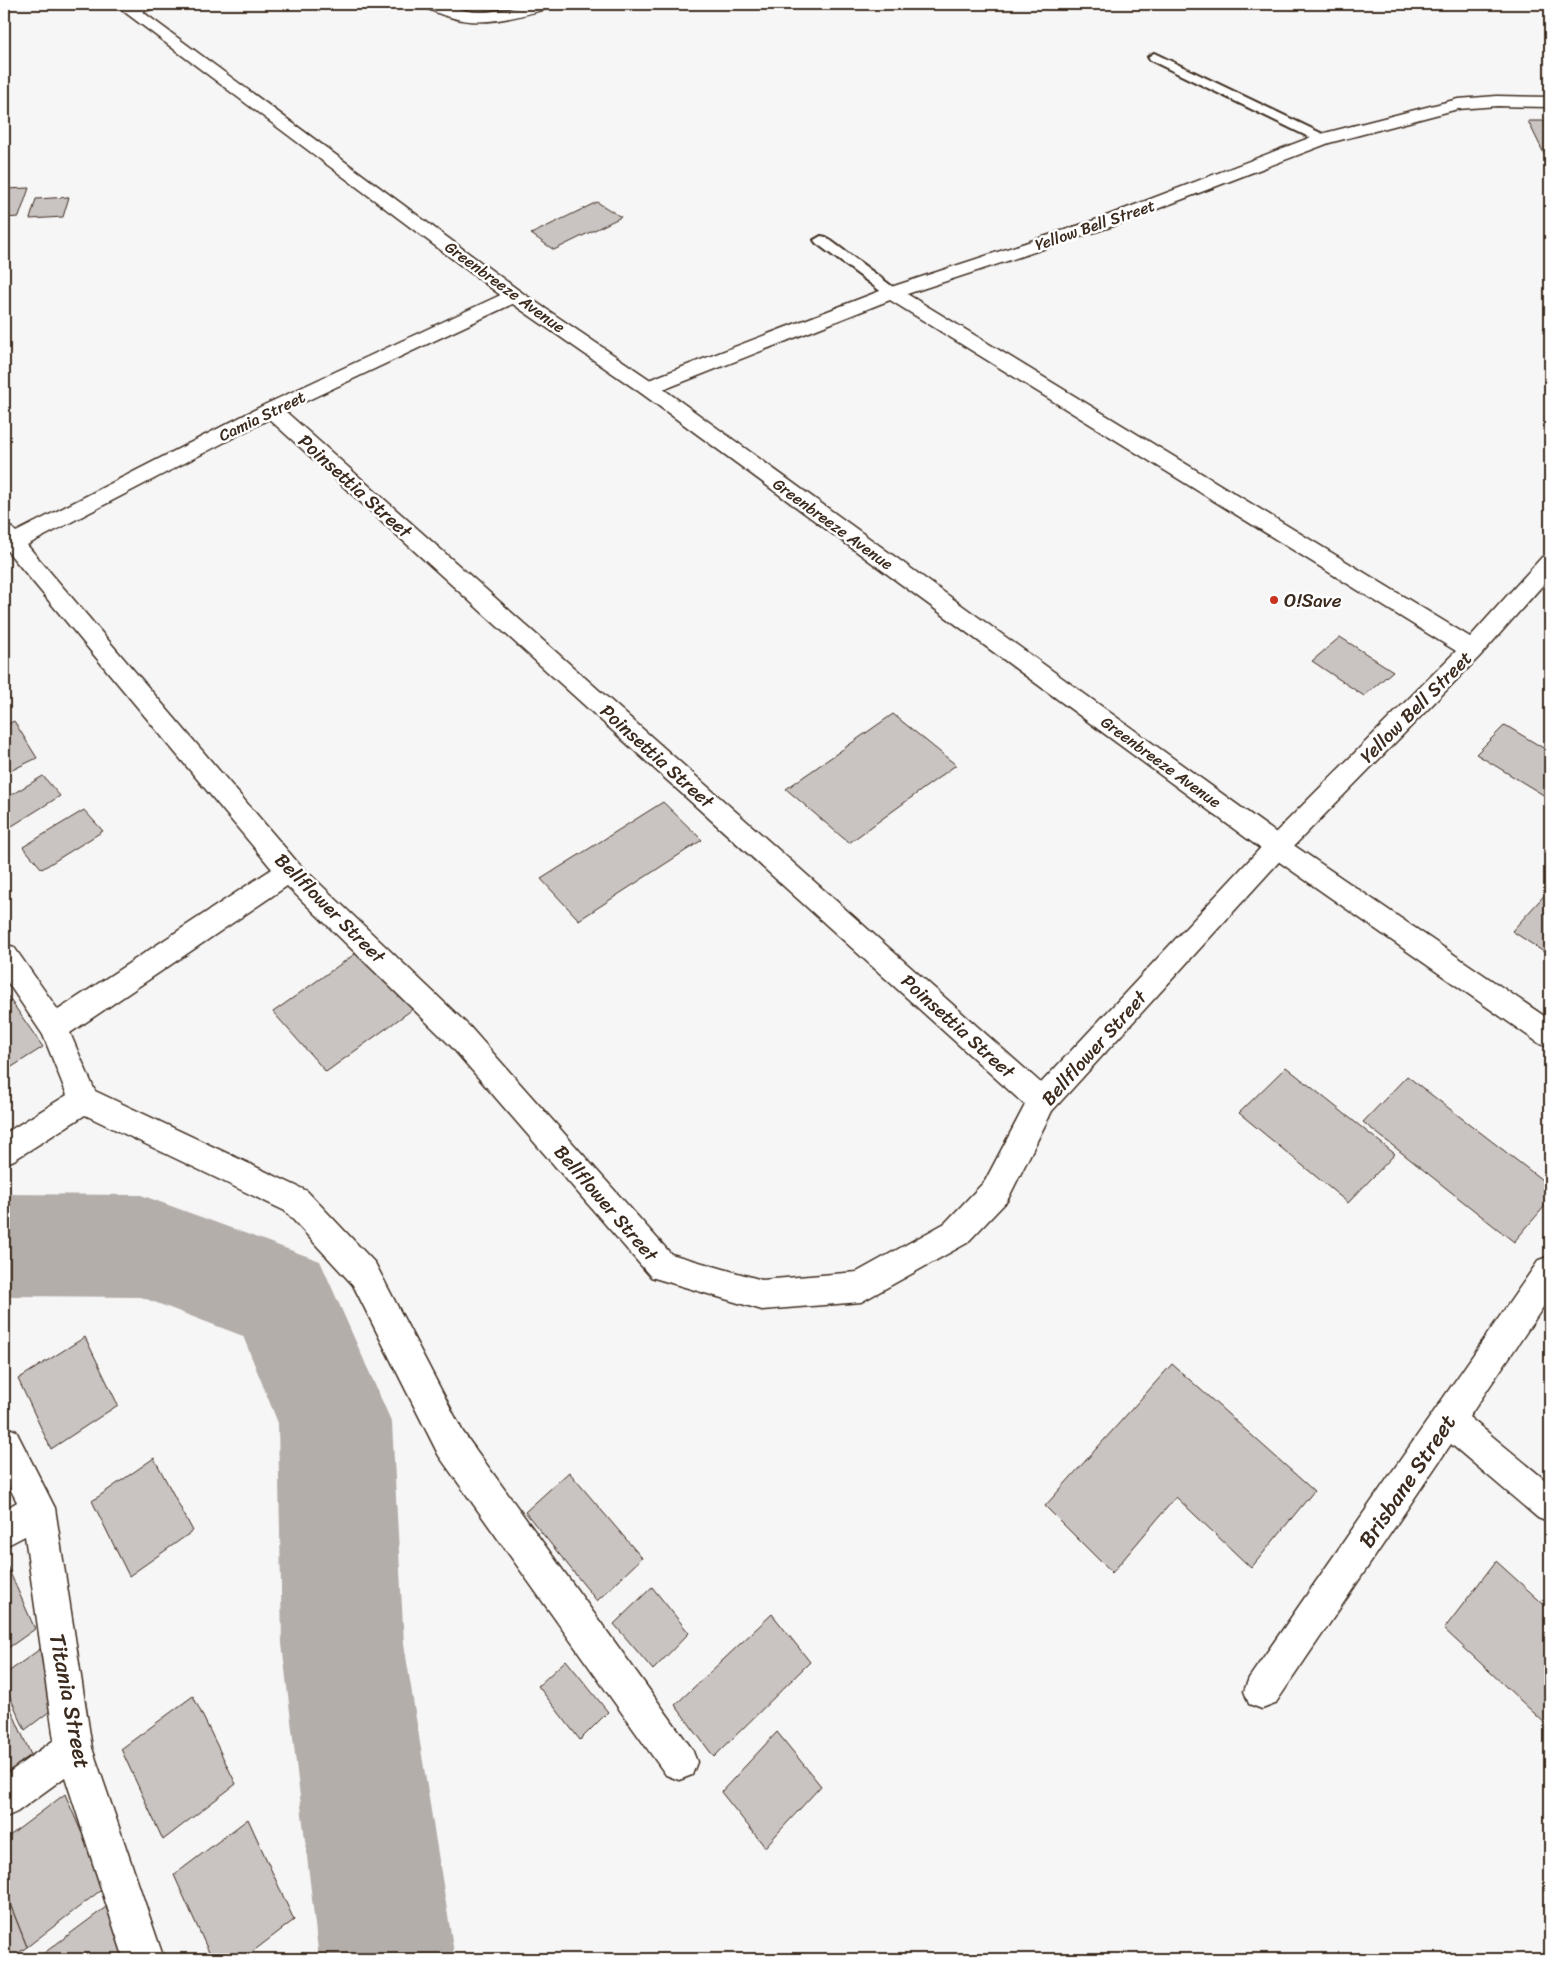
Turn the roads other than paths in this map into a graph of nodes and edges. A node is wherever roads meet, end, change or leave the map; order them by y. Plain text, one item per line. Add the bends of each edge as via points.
1 (430, 4) edge
2 (547, 4) edge
3 (135, 6) edge
4 (1154, 57) dead end
5 (1550, 102) edge
6 (1323, 139) junction
7 (821, 240) dead end
8 (892, 293) junction
9 (514, 296) junction
10 (648, 388) junction
11 (271, 410) junction
12 (8, 538) edge
13 (1550, 562) edge
14 (1472, 650) junction
15 (1277, 847) junction
16 (289, 871) junction
17 (4, 955) edge
18 (54, 1028) junction
19 (1550, 1035) edge
20 (84, 1100) junction
21 (1042, 1102) junction
22 (4, 1150) edge
23 (1550, 1271) edge
24 (1448, 1421) junction
25 (4, 1443) edge
26 (1550, 1506) edge
27 (38, 1508) junction
28 (4, 1530) edge
29 (1262, 1691) dead end
30 (74, 1748) junction
31 (679, 1762) dead end
32 (4, 1799) edge
33 (144, 1959) edge

1 - 2 street via 456,14 479,17 509,14
3 - 9 street, Greenbreeze Avenue
4 - 6 lane
5 - 6 street, Yellow Bell Street via 1458,104
6 - 8 street, Yellow Bell Street via 1107,222
7 - 8 lane
8 - 10 street, Yellow Bell Street
8 - 14 street
9 - 10 street, Greenbreeze Avenue
9 - 11 street, Camia Street
10 - 15 street, Greenbreeze Avenue
11 - 12 street, Camia Street
11 - 21 street, Poinsettia Street
12 - 16 street, Bellflower Street
13 - 14 street, Yellow Bell Street
14 - 15 street, Yellow Bell Street
15 - 19 street, Greenbreeze Avenue
15 - 21 street, Bellflower Street
16 - 18 street
16 - 21 street, Bellflower Street via 460,1036 662,1266 762,1295 861,1288 956,1233 996,1191
17 - 18 street
18 - 20 street
20 - 22 street
20 - 31 street via 296,1201 364,1274 451,1444
23 - 24 street, Brisbane Street
24 - 26 street
24 - 29 street, Brisbane Street
25 - 27 street, Titania Street
27 - 28 street
27 - 30 street, Titania Street
30 - 32 street
30 - 33 street, Titania Street

